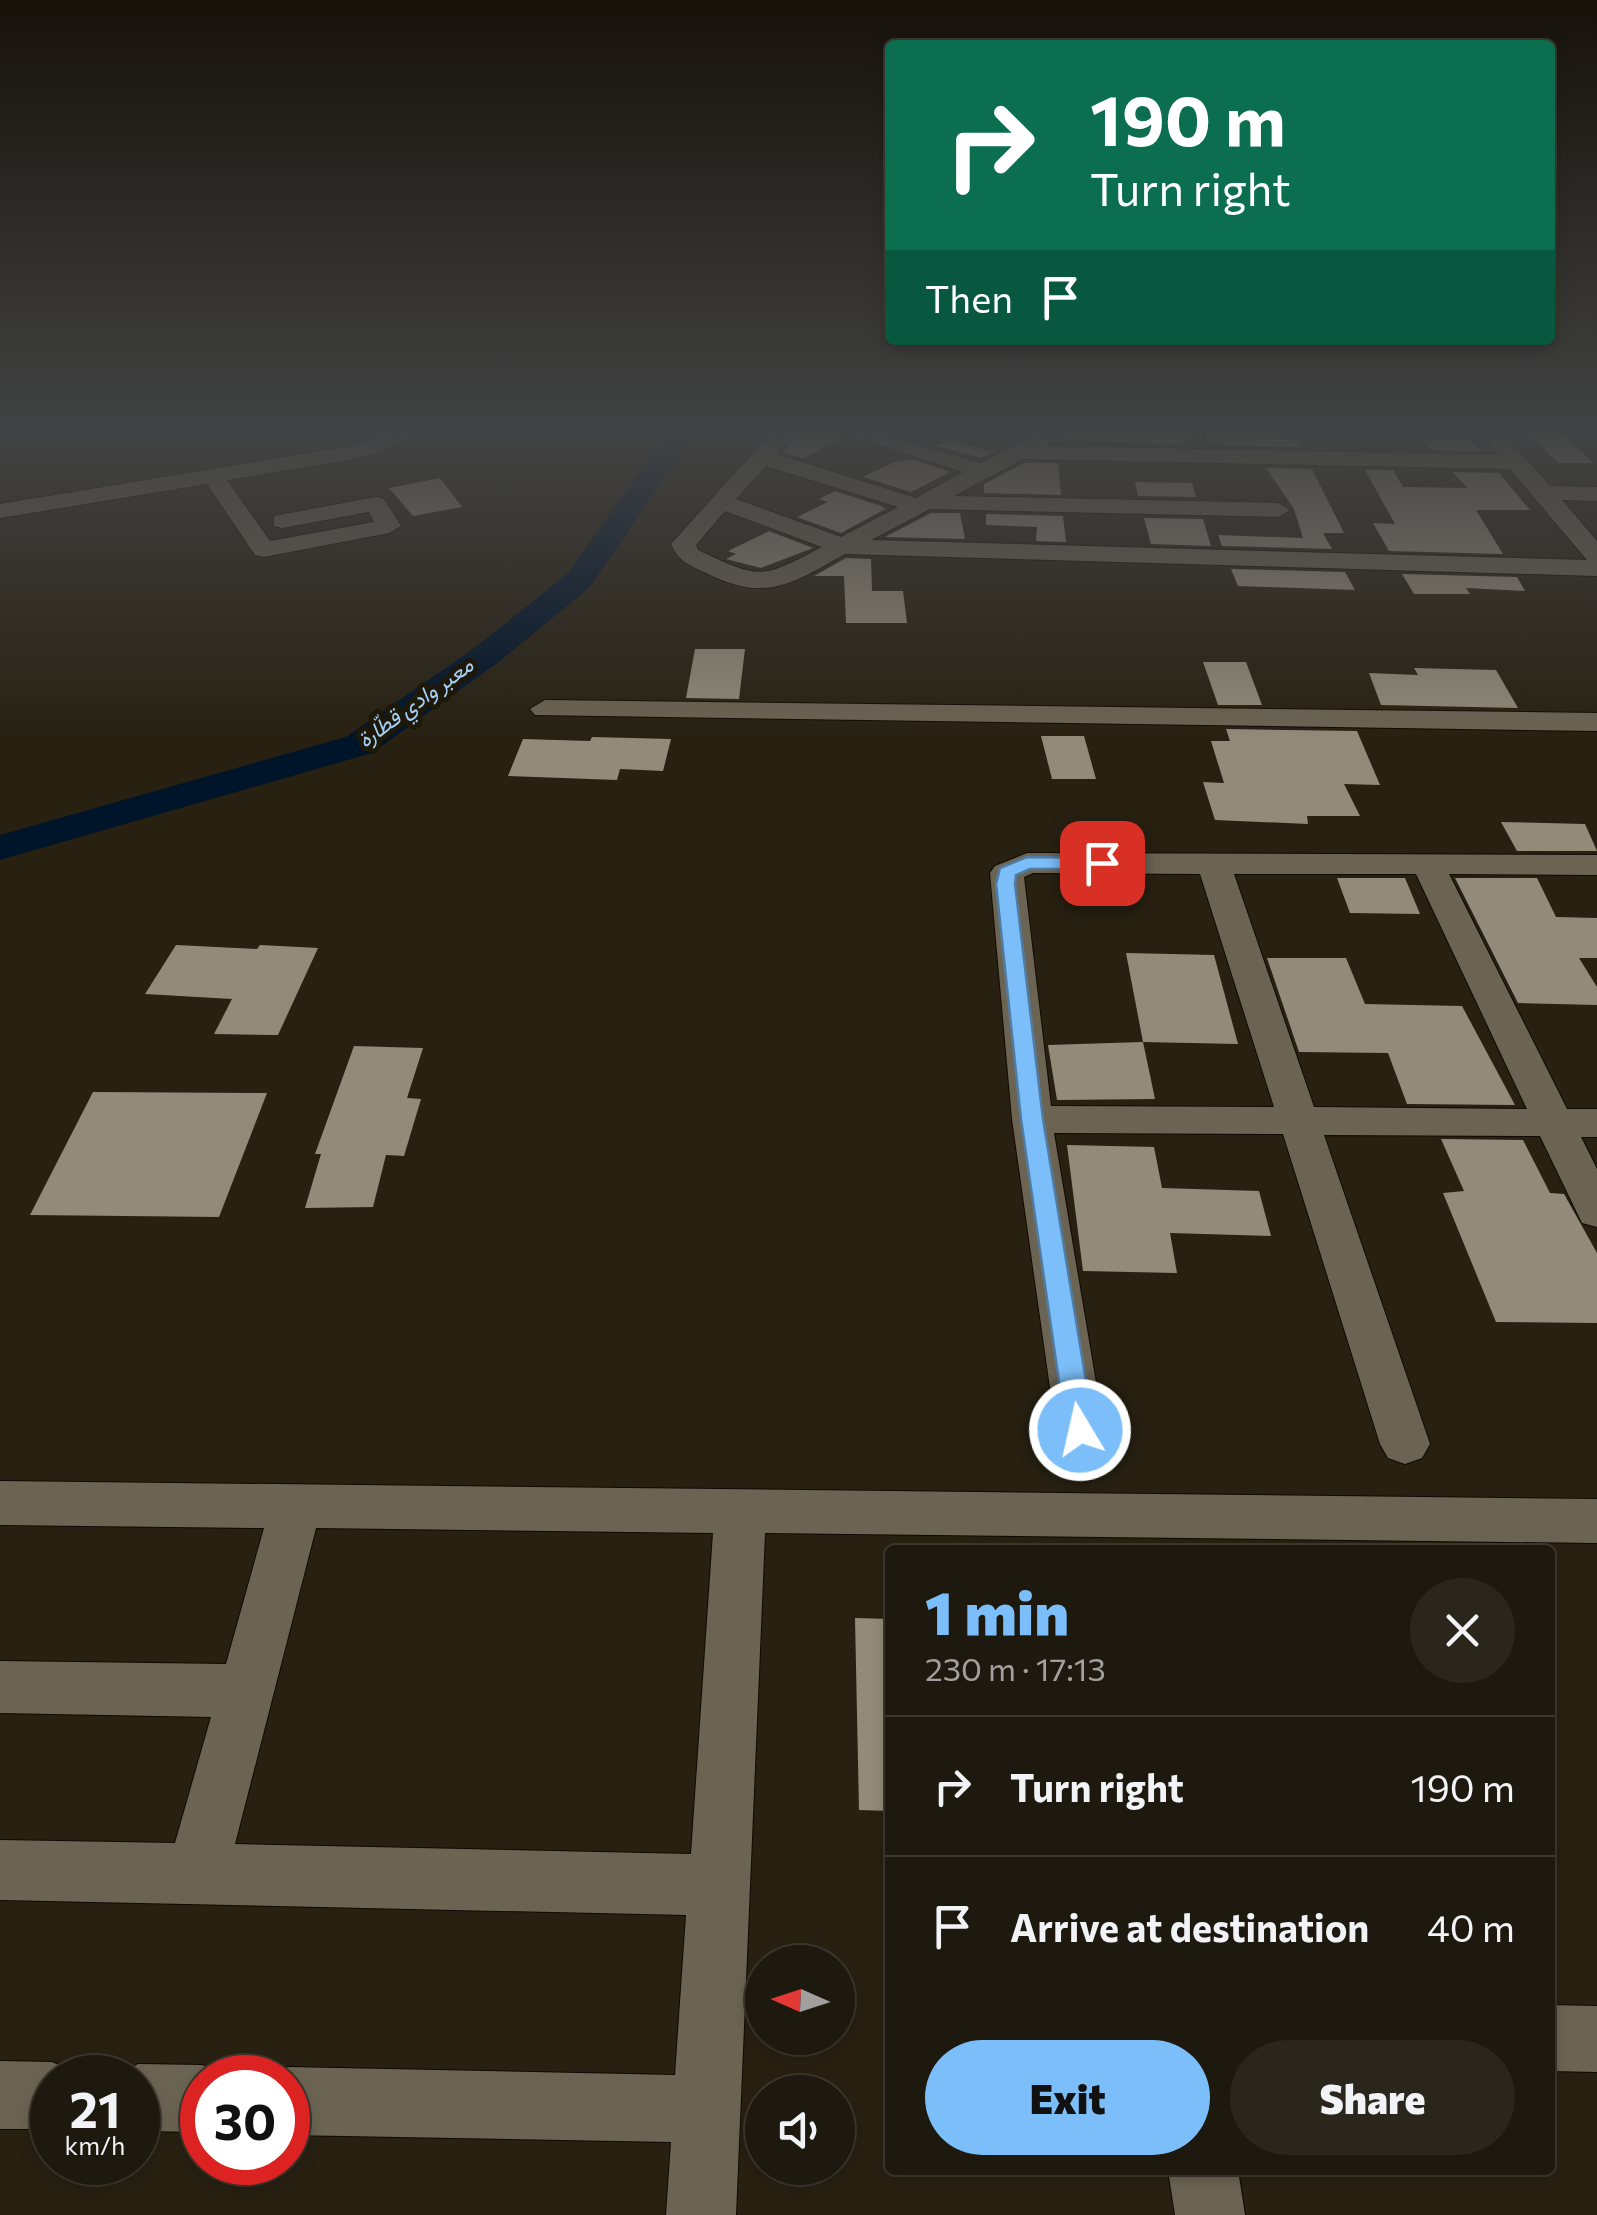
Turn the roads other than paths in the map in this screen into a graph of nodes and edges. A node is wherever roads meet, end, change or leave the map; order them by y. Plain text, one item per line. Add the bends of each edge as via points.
1 (254, 535) edge
2 (340, 535) edge
3 (691, 535) edge
4 (812, 535) edge
5 (865, 535) edge
6 (1288, 535) edge
7 (1579, 535) edge
8 (844, 547) junction
9 (1597, 556) edge
10 (1298, 560) junction
11 (1597, 568) edge
12 (544, 709) dead end
13 (1597, 722) edge
14 (1214, 864) junction
15 (1428, 864) junction
16 (1597, 865) edge
17 (1032, 1119) junction
18 (1299, 1121) junction
19 (1552, 1122) junction
20 (1597, 1122) edge
21 (1597, 1212) edge
22 (1080, 1430) dead end
23 (1405, 1444) dead end
24 (0, 1502) edge
25 (296, 1505) junction
26 (740, 1509) junction
27 (1597, 1521) edge
28 (0, 1686) edge
29 (246, 1691) junction
30 (0, 1870) edge
31 (198, 1874) junction
32 (719, 1885) junction
33 (1555, 2038) edge
34 (1597, 2039) edge
35 (0, 2095) edge
36 (30, 2096) edge
37 (310, 2100) edge
38 (707, 2109) junction
39 (1204, 2175) edge
40 (701, 2215) edge
41 (1210, 2215) edge

1 - 2 street via 264,550
3 - 8 street via 683,544 688,555 744,582 779,580
4 - 8 street
5 - 8 street
6 - 10 street
7 - 9 street
8 - 10 street
10 - 11 street
12 - 13 street
14 - 15 street
14 - 17 street via 1027,863 1007,872
14 - 18 street
15 - 16 street
15 - 19 street
17 - 18 street
17 - 22 street
18 - 19 street
18 - 23 street
19 - 20 street
19 - 21 street
24 - 25 street
25 - 26 street
25 - 29 street
26 - 27 street
26 - 32 street
28 - 29 street
29 - 31 street
30 - 31 street
31 - 32 street
32 - 38 street
33 - 34 street
35 - 36 street
37 - 38 street
38 - 40 street
39 - 41 street

